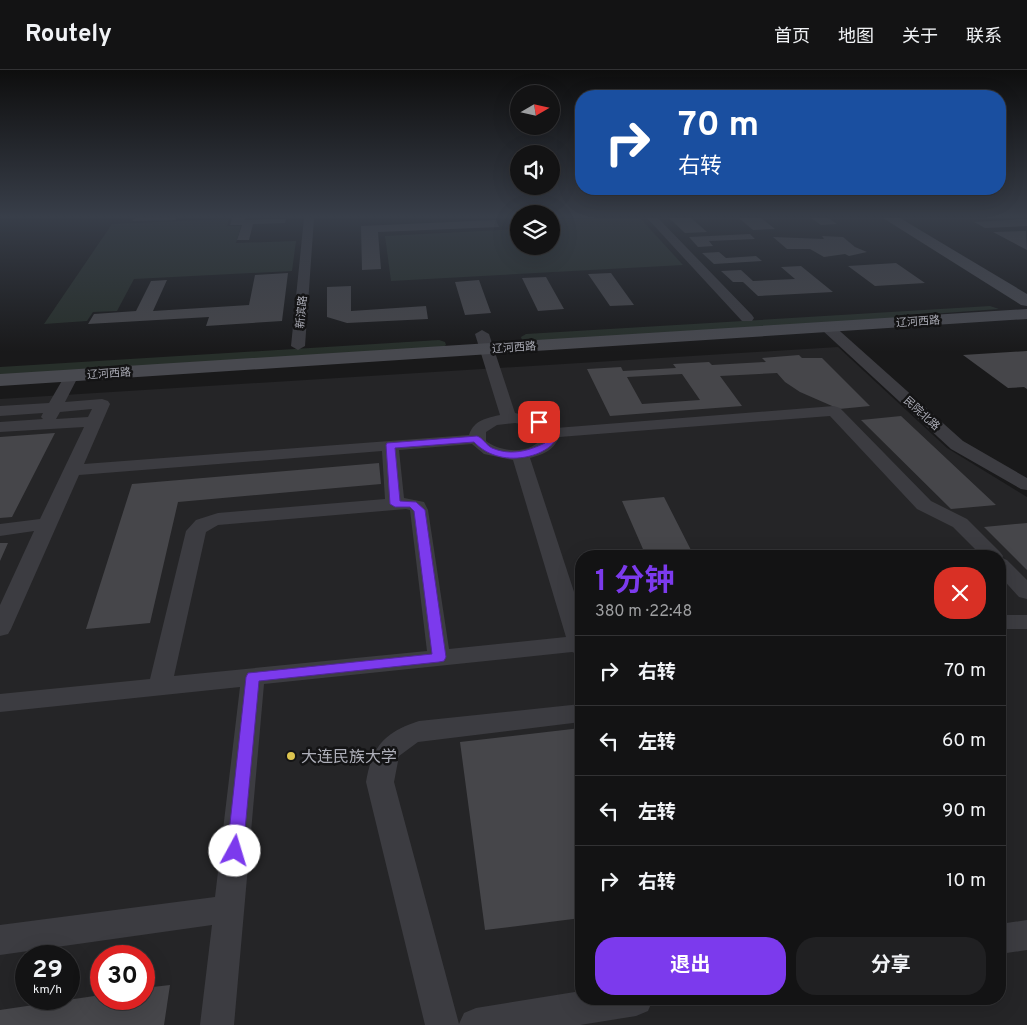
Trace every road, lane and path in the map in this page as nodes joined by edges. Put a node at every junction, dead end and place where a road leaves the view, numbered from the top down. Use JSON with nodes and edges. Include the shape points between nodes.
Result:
{"nodes":[{"id":1,"x":305,"y":263,"type":"edge"},
{"id":2,"x":694,"y":263,"type":"edge"},
{"id":3,"x":972,"y":263,"type":"edge"},
{"id":4,"x":974,"y":263,"type":"edge"},
{"id":5,"x":982,"y":268,"type":"junction"},
{"id":6,"x":1023,"y":284,"type":"edge"},
{"id":7,"x":983,"y":292,"type":"dead end"},
{"id":8,"x":1027,"y":301,"type":"edge"},
{"id":9,"x":942,"y":306,"type":"junction"},
{"id":10,"x":960,"y":311,"type":"junction"},
{"id":11,"x":1027,"y":314,"type":"edge"},
{"id":12,"x":747,"y":318,"type":"junction"},
{"id":13,"x":1027,"y":324,"type":"edge"},
{"id":14,"x":827,"y":327,"type":"junction"},
{"id":15,"x":520,"y":339,"type":"junction"},
{"id":16,"x":485,"y":342,"type":"junction"},
{"id":17,"x":449,"y":344,"type":"junction"},
{"id":18,"x":298,"y":346,"type":"junction"},
{"id":19,"x":0,"y":364,"type":"edge"},
{"id":20,"x":72,"y":375,"type":"junction"},
{"id":21,"x":0,"y":380,"type":"edge"},
{"id":22,"x":54,"y":408,"type":"junction"},
{"id":23,"x":0,"y":411,"type":"edge"},
{"id":24,"x":509,"y":418,"type":"junction"},
{"id":25,"x":94,"y":421,"type":"junction"},
{"id":26,"x":45,"y":424,"type":"junction"},
{"id":27,"x":0,"y":427,"type":"edge"},
{"id":28,"x":552,"y":433,"type":"junction"},
{"id":29,"x":477,"y":439,"type":"junction"},
{"id":30,"x":390,"y":445,"type":"junction"},
{"id":31,"x":520,"y":455,"type":"junction"},
{"id":32,"x":72,"y":470,"type":"junction"},
{"id":33,"x":1027,"y":485,"type":"edge"},
{"id":34,"x":395,"y":504,"type":"junction"},
{"id":35,"x":47,"y":524,"type":"junction"},
{"id":36,"x":0,"y":530,"type":"edge"},
{"id":37,"x":987,"y":550,"type":"edge"},
{"id":38,"x":1006,"y":570,"type":"edge"},
{"id":39,"x":1027,"y":592,"type":"edge"},
{"id":40,"x":1006,"y":622,"type":"edge"},
{"id":41,"x":1027,"y":622,"type":"edge"},
{"id":42,"x":575,"y":625,"type":"edge"},
{"id":43,"x":0,"y":629,"type":"edge"},
{"id":44,"x":575,"y":645,"type":"edge"},
{"id":45,"x":439,"y":657,"type":"junction"},
{"id":46,"x":253,"y":677,"type":"junction"},
{"id":47,"x":160,"y":686,"type":"junction"},
{"id":48,"x":0,"y":703,"type":"edge"},
{"id":49,"x":575,"y":714,"type":"edge"},
{"id":50,"x":229,"y":909,"type":"junction"},
{"id":51,"x":1027,"y":934,"type":"edge"},
{"id":52,"x":1006,"y":938,"type":"edge"},
{"id":53,"x":0,"y":940,"type":"edge"},
{"id":54,"x":599,"y":1005,"type":"edge"},
{"id":55,"x":217,"y":1025,"type":"edge"},
{"id":56,"x":442,"y":1025,"type":"edge"},
{"id":57,"x":476,"y":1025,"type":"edge"}],
"edges":[{"from":1,"to":18,"type":"street","name":"新滨路"},
{"from":2,"to":12,"type":"street"},
{"from":3,"to":5,"type":"street"},
{"from":4,"to":5,"type":"street"},
{"from":5,"to":6,"type":"street"},
{"from":5,"to":7,"type":"street","via":[[986,286]]},
{"from":5,"to":8,"type":"street"},
{"from":8,"to":9,"type":"street","name":"辽河西路"},
{"from":9,"to":10,"type":"street"},
{"from":9,"to":12,"type":"street","name":"辽河西路"},
{"from":10,"to":11,"type":"street","name":"辽河西路"},
{"from":10,"to":13,"type":"street"},
{"from":10,"to":14,"type":"street","name":"辽河西路"},
{"from":12,"to":15,"type":"street","name":"辽河西路"},
{"from":14,"to":15,"type":"street","name":"辽河西路"},
{"from":14,"to":33,"type":"street","name":"民院北路","via":[[957,445]]},
{"from":15,"to":16,"type":"street","name":"辽河西路"},
{"from":16,"to":17,"type":"street","name":"辽河西路"},
{"from":16,"to":24,"type":"street"},
{"from":17,"to":18,"type":"street","name":"辽河西路"},
{"from":17,"to":20,"type":"street","name":"辽河西路"},
{"from":18,"to":19,"type":"street","name":"辽河西路"},
{"from":20,"to":21,"type":"street","name":"辽河西路"},
{"from":20,"to":22,"type":"street"},
{"from":22,"to":23,"type":"street"},
{"from":22,"to":25,"type":"street","via":[[102,404]]},
{"from":22,"to":26,"type":"street"},
{"from":24,"to":28,"type":"street","via":[[539,422]]},
{"from":24,"to":29,"type":"street","via":[[483,426]]},
{"from":25,"to":26,"type":"street"},
{"from":25,"to":32,"type":"street"},
{"from":26,"to":27,"type":"street"},
{"from":28,"to":31,"type":"street","via":[[549,444]]},
{"from":28,"to":37,"type":"street","via":[[834,411],[924,505],[960,523]]},
{"from":29,"to":30,"type":"street"},
{"from":29,"to":31,"type":"street","via":[[492,451]]},
{"from":30,"to":32,"type":"street"},
{"from":30,"to":34,"type":"street"},
{"from":31,"to":42,"type":"street"},
{"from":32,"to":35,"type":"street"},
{"from":34,"to":45,"type":"street","via":[[413,504],[419,510]]},
{"from":34,"to":47,"type":"street","via":[[218,519],[200,526],[194,538]]},
{"from":35,"to":36,"type":"street"},
{"from":35,"to":43,"type":"street"},
{"from":38,"to":39,"type":"street"},
{"from":40,"to":41,"type":"street"},
{"from":44,"to":45,"type":"street"},
{"from":45,"to":46,"type":"street"},
{"from":46,"to":47,"type":"street"},
{"from":46,"to":50,"type":"street"},
{"from":47,"to":48,"type":"street"},
{"from":49,"to":56,"type":"street","via":[[419,731],[403,737],[390,748],[382,764],[380,782]]},
{"from":50,"to":53,"type":"street"},
{"from":50,"to":55,"type":"street"},
{"from":51,"to":52,"type":"street"},
{"from":54,"to":57,"type":"street"}]}
